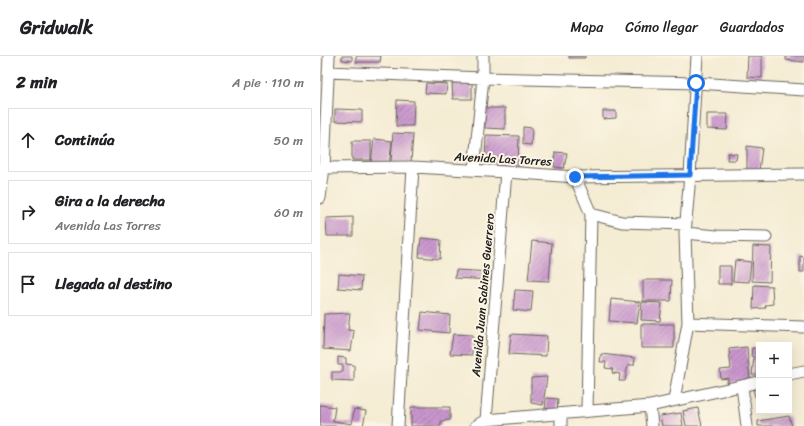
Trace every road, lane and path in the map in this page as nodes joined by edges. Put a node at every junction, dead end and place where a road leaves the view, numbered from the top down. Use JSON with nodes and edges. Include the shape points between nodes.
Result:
{"nodes":[{"id":1,"x":329,"y":56,"type":"edge"},
{"id":2,"x":483,"y":56,"type":"edge"},
{"id":3,"x":698,"y":56,"type":"edge"},
{"id":4,"x":328,"y":72,"type":"junction"},
{"id":5,"x":483,"y":78,"type":"junction"},
{"id":6,"x":696,"y":83,"type":"junction"},
{"id":7,"x":804,"y":90,"type":"edge"},
{"id":8,"x":322,"y":168,"type":"edge"},
{"id":9,"x":413,"y":168,"type":"junction"},
{"id":10,"x":474,"y":170,"type":"junction"},
{"id":11,"x":506,"y":172,"type":"junction"},
{"id":12,"x":804,"y":174,"type":"edge"},
{"id":13,"x":690,"y":175,"type":"junction"},
{"id":14,"x":575,"y":177,"type":"junction"},
{"id":15,"x":320,"y":198,"type":"edge"},
{"id":16,"x":591,"y":214,"type":"junction"},
{"id":17,"x":685,"y":228,"type":"junction"},
{"id":18,"x":766,"y":237,"type":"dead end"},
{"id":19,"x":688,"y":323,"type":"junction"},
{"id":20,"x":804,"y":327,"type":"edge"},
{"id":21,"x":804,"y":371,"type":"edge"},
{"id":22,"x":792,"y":373,"type":"edge"},
{"id":23,"x":756,"y":383,"type":"edge"},
{"id":24,"x":742,"y":386,"type":"junction"},
{"id":25,"x":674,"y":400,"type":"junction"},
{"id":26,"x":650,"y":406,"type":"junction"},
{"id":27,"x":587,"y":411,"type":"junction"},
{"id":28,"x":561,"y":414,"type":"junction"},
{"id":29,"x":481,"y":423,"type":"edge"},
{"id":30,"x":398,"y":426,"type":"edge"},
{"id":31,"x":561,"y":426,"type":"edge"},
{"id":32,"x":652,"y":426,"type":"edge"},
{"id":33,"x":747,"y":426,"type":"edge"}],
"edges":[{"from":1,"to":4,"type":"street"},
{"from":2,"to":5,"type":"street"},
{"from":3,"to":6,"type":"street"},
{"from":4,"to":5,"type":"street"},
{"from":4,"to":8,"type":"street"},
{"from":5,"to":6,"type":"street"},
{"from":5,"to":10,"type":"street"},
{"from":6,"to":7,"type":"street"},
{"from":6,"to":13,"type":"street"},
{"from":8,"to":9,"type":"street","name":"Avenida Las Torres"},
{"from":8,"to":15,"type":"street"},
{"from":9,"to":10,"type":"street","name":"Avenida Las Torres"},
{"from":9,"to":30,"type":"street"},
{"from":10,"to":11,"type":"street","name":"Avenida Las Torres"},
{"from":11,"to":14,"type":"street","name":"Avenida Las Torres"},
{"from":11,"to":29,"type":"street","name":"Avenida Juan Sabines Guerrero"},
{"from":12,"to":13,"type":"street","name":"Avenida Las Torres"},
{"from":13,"to":14,"type":"street","name":"Avenida Las Torres"},
{"from":13,"to":17,"type":"street"},
{"from":14,"to":16,"type":"street"},
{"from":16,"to":17,"type":"street","via":[[622,222]]},
{"from":16,"to":27,"type":"street"},
{"from":17,"to":18,"type":"street","via":[[717,236]]},
{"from":17,"to":19,"type":"street"},
{"from":19,"to":20,"type":"street"},
{"from":19,"to":25,"type":"street"},
{"from":21,"to":22,"type":"street"},
{"from":23,"to":24,"type":"street"},
{"from":24,"to":25,"type":"street"},
{"from":24,"to":33,"type":"street"},
{"from":25,"to":26,"type":"street"},
{"from":26,"to":27,"type":"street"},
{"from":26,"to":32,"type":"street"},
{"from":27,"to":28,"type":"street"},
{"from":28,"to":29,"type":"street"},
{"from":28,"to":31,"type":"street"}]}
